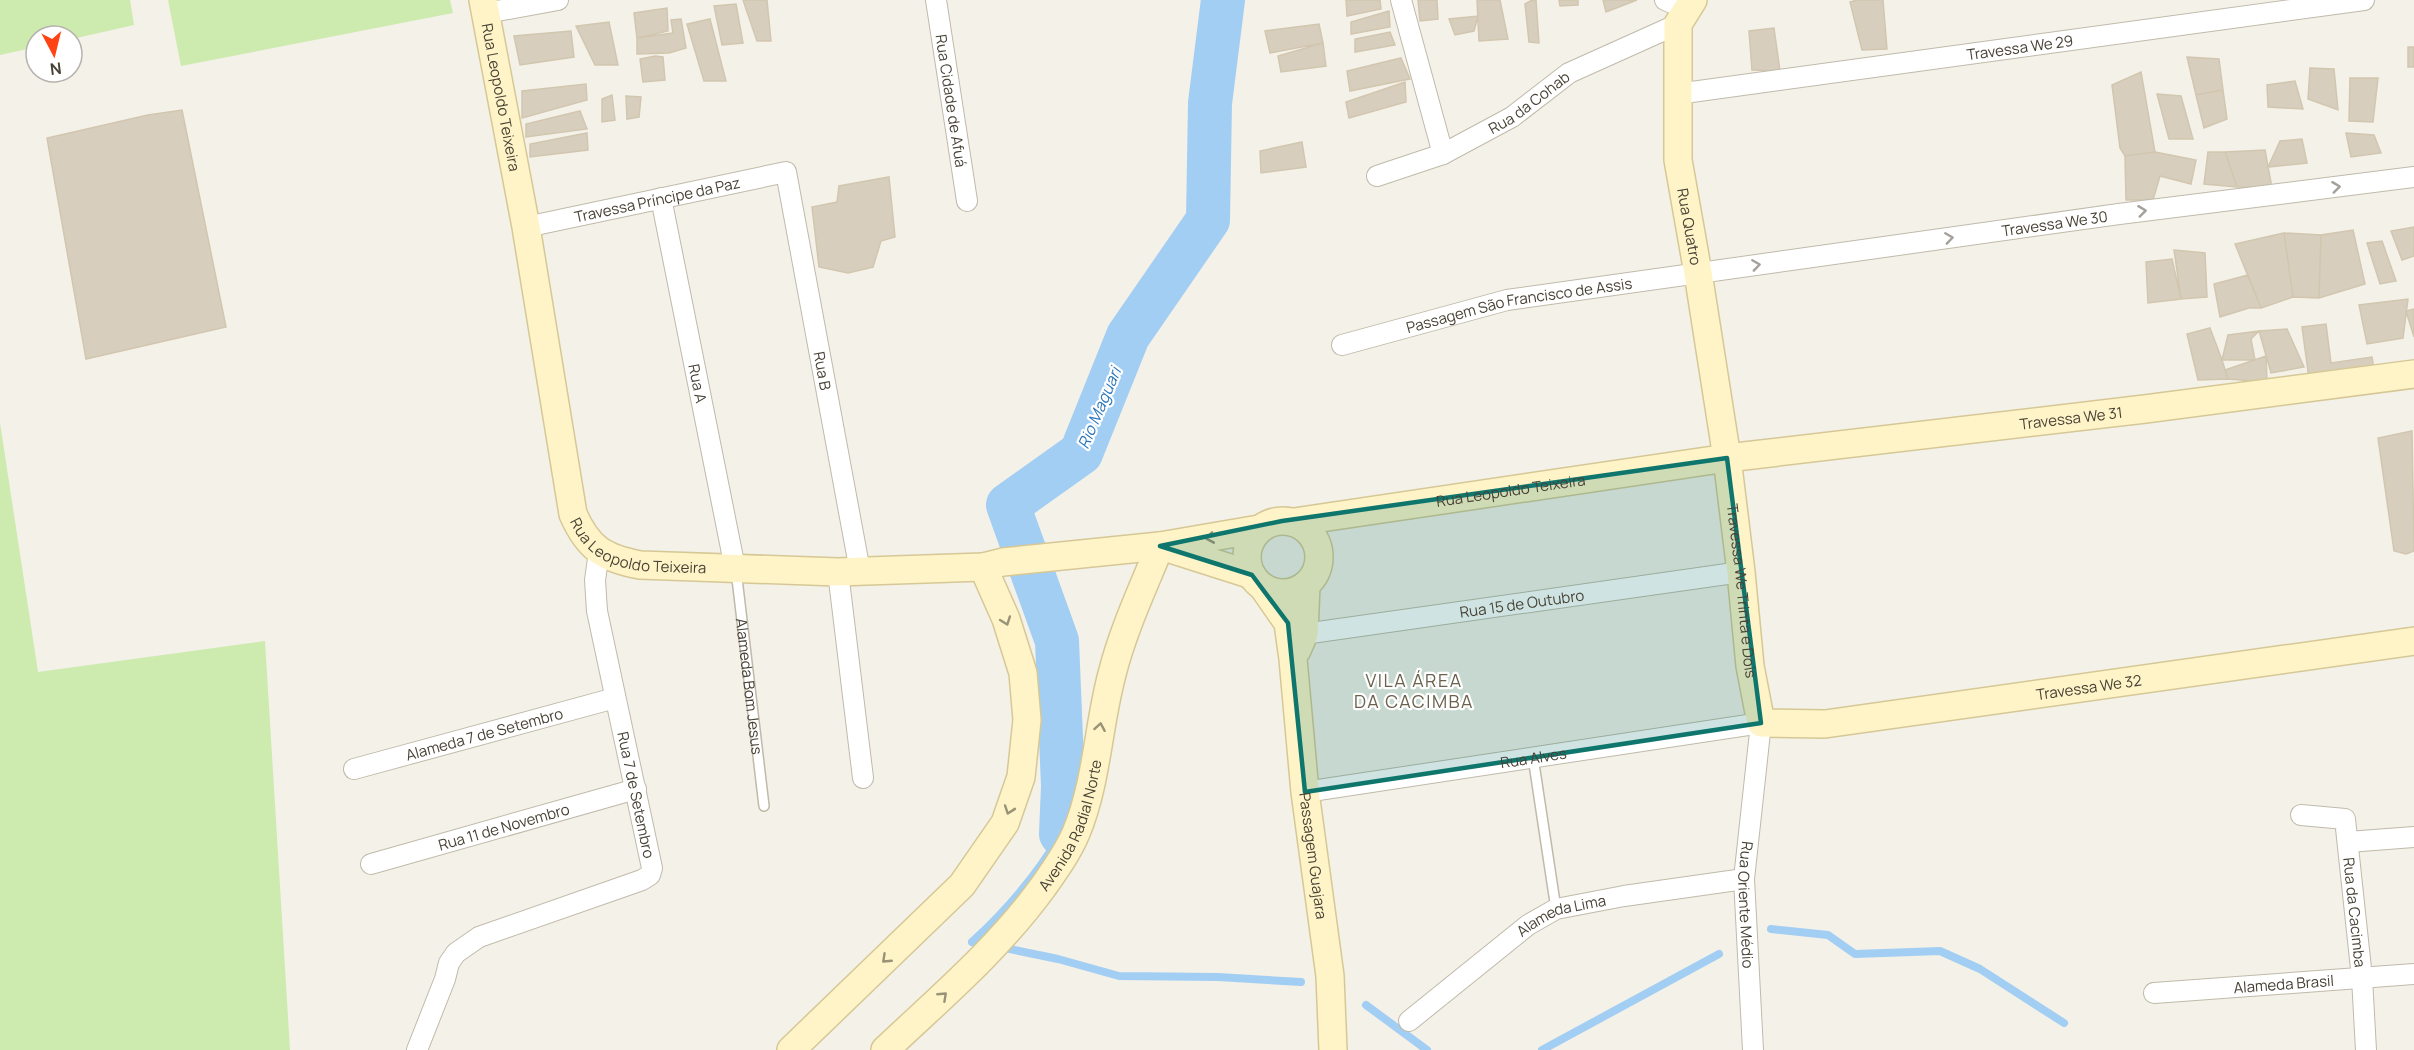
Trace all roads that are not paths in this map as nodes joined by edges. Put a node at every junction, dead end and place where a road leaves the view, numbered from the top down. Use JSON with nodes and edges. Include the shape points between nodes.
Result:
{"nodes":[{"id":1,"x":558,"y":0,"type":"edge"},
{"id":2,"x":936,"y":0,"type":"edge"},
{"id":3,"x":1401,"y":0,"type":"edge"},
{"id":4,"x":2364,"y":0,"type":"edge"},
{"id":5,"x":484,"y":6,"type":"edge"},
{"id":6,"x":1681,"y":8,"type":"edge"},
{"id":7,"x":1677,"y":94,"type":"junction"},
{"id":8,"x":1443,"y":154,"type":"junction"},
{"id":9,"x":786,"y":172,"type":"joint"},
{"id":10,"x":1377,"y":176,"type":"dead end"},
{"id":11,"x":2414,"y":177,"type":"edge"},
{"id":12,"x":661,"y":198,"type":"junction"},
{"id":13,"x":967,"y":201,"type":"dead end"},
{"id":14,"x":526,"y":227,"type":"junction"},
{"id":15,"x":1698,"y":273,"type":"junction"},
{"id":16,"x":1342,"y":345,"type":"dead end"},
{"id":17,"x":2414,"y":374,"type":"edge"},
{"id":18,"x":1727,"y":458,"type":"junction"},
{"id":19,"x":1294,"y":522,"type":"junction"},
{"id":20,"x":1260,"y":529,"type":"junction"},
{"id":21,"x":1160,"y":546,"type":"junction"},
{"id":22,"x":599,"y":552,"type":"junction"},
{"id":23,"x":993,"y":565,"type":"junction"},
{"id":24,"x":735,"y":568,"type":"junction"},
{"id":25,"x":849,"y":571,"type":"junction"},
{"id":26,"x":1742,"y":572,"type":"junction"},
{"id":27,"x":1257,"y":581,"type":"junction"},
{"id":28,"x":1306,"y":585,"type":"junction"},
{"id":29,"x":1304,"y":634,"type":"junction"},
{"id":30,"x":2414,"y":641,"type":"edge"},
{"id":31,"x":1293,"y":659,"type":"junction"},
{"id":32,"x":615,"y":698,"type":"junction"},
{"id":33,"x":1761,"y":723,"type":"junction"},
{"id":34,"x":1533,"y":757,"type":"junction"},
{"id":35,"x":354,"y":769,"type":"dead end"},
{"id":36,"x":863,"y":778,"type":"dead end"},
{"id":37,"x":636,"y":789,"type":"junction"},
{"id":38,"x":1305,"y":792,"type":"junction"},
{"id":39,"x":764,"y":806,"type":"dead end"},
{"id":40,"x":2301,"y":815,"type":"dead end"},
{"id":41,"x":2414,"y":837,"type":"edge"},
{"id":42,"x":2348,"y":842,"type":"junction"},
{"id":43,"x":371,"y":864,"type":"dead end"},
{"id":44,"x":1744,"y":879,"type":"junction"},
{"id":45,"x":1556,"y":909,"type":"junction"},
{"id":46,"x":2414,"y":974,"type":"edge"},
{"id":47,"x":2362,"y":978,"type":"junction"},
{"id":48,"x":2154,"y":993,"type":"dead end"},
{"id":49,"x":1409,"y":1022,"type":"dead end"},
{"id":50,"x":417,"y":1050,"type":"edge"},
{"id":51,"x":791,"y":1050,"type":"edge"},
{"id":52,"x":885,"y":1050,"type":"edge"},
{"id":53,"x":1333,"y":1050,"type":"edge"},
{"id":54,"x":1753,"y":1050,"type":"edge"},
{"id":55,"x":2366,"y":1050,"type":"edge"}],
"edges":[{"from":1,"to":5,"type":"street"},
{"from":2,"to":13,"type":"street","name":"Rua Cidade de Afuá"},
{"from":3,"to":8,"type":"street"},
{"from":4,"to":7,"type":"street","name":"Travessa We 29"},
{"from":5,"to":14,"type":"main road","name":"Rua Leopoldo Teixeira"},
{"from":6,"to":7,"type":"main road","name":"Rua Quatro"},
{"from":6,"to":8,"type":"street","name":"Rua da Cohab","via":[[1569,73],[1512,117]]},
{"from":7,"to":15,"type":"main road","name":"Rua Quatro","via":[[1678,160]]},
{"from":8,"to":10,"type":"street","name":"Rua da Cohab"},
{"from":9,"to":12,"type":"street","name":"Travessa Príncipe da Paz"},
{"from":9,"to":25,"type":"street","name":"Rua B"},
{"from":15,"to":11,"type":"street","name":"Travessa We 30","one_way":true},
{"from":12,"to":14,"type":"street","name":"Travessa Príncipe da Paz"},
{"from":12,"to":24,"type":"street","name":"Rua A"},
{"from":14,"to":22,"type":"main road","name":"Rua Leopoldo Teixeira","via":[[573,514],[582,534]]},
{"from":15,"to":16,"type":"street","name":"Passagem São Francisco de Assis","via":[[1507,300]]},
{"from":15,"to":18,"type":"main road","name":"Rua Quatro"},
{"from":17,"to":18,"type":"main road","name":"Travessa We 31"},
{"from":18,"to":19,"type":"main road","name":"Rua Leopoldo Teixeira"},
{"from":18,"to":26,"type":"main road","name":"Travessa We Trinta e Dois"},
{"from":19,"to":20,"type":"main road","via":[[1282,520]]},
{"from":19,"to":28,"type":"main road","via":[[1311,534],[1317,544],[1318,566]]},
{"from":20,"to":21,"type":"main road","name":"Rua Leopoldo Teixeira","one_way":true},
{"from":20,"to":27,"type":"main road","via":[[1248,546],[1248,566]]},
{"from":21,"to":23,"type":"main road","name":"Rua Leopoldo Teixeira"},
{"from":21,"to":27,"type":"main road","name":"Rua Leopoldo Teixeira"},
{"from":52,"to":21,"type":"main road","name":"Avenida Radial Norte","one_way":true,"via":[[990,951],[1059,864],[1075,835],[1089,798],[1113,671]]},
{"from":22,"to":24,"type":"main road","name":"Rua Leopoldo Teixeira","via":[[640,565]]},
{"from":22,"to":32,"type":"street","name":"Rua 7 de Setembro","via":[[595,579],[597,611]]},
{"from":23,"to":25,"type":"main road","name":"Rua Leopoldo Teixeira"},
{"from":23,"to":51,"type":"main road","one_way":true,"via":[[1023,673],[1027,720],[1021,777],[1005,823],[962,885]]},
{"from":24,"to":25,"type":"main road","name":"Rua Leopoldo Teixeira"},
{"from":24,"to":39,"type":"lane","name":"Alameda Bom Jesus"},
{"from":25,"to":36,"type":"street"},
{"from":26,"to":29,"type":"street","name":"Rua 15 de Outubro"},
{"from":26,"to":33,"type":"main road","name":"Travessa We Trinta e Dois","via":[[1750,666]]},
{"from":27,"to":28,"type":"main road","via":[[1285,593]]},
{"from":27,"to":31,"type":"main road","name":"Passagem Guajara","via":[[1287,623]]},
{"from":28,"to":29,"type":"main road","name":"Passagem Guajara"},
{"from":29,"to":31,"type":"main road","name":"Passagem Guajara"},
{"from":30,"to":33,"type":"main road","name":"Travessa We 32","via":[[1825,724]]},
{"from":31,"to":38,"type":"main road","name":"Passagem Guajara"},
{"from":32,"to":35,"type":"street","name":"Alameda 7 de Setembro"},
{"from":32,"to":37,"type":"street","name":"Rua 7 de Setembro"},
{"from":33,"to":34,"type":"street","name":"Rua Alves"},
{"from":33,"to":44,"type":"street","name":"Rua Oriente Médio"},
{"from":34,"to":38,"type":"street","name":"Rua Alves"},
{"from":34,"to":45,"type":"lane"},
{"from":37,"to":43,"type":"street","name":"Rua 11 de Novembro"},
{"from":37,"to":50,"type":"street","name":"Rua 7 de Setembro","via":[[652,868],[650,875],[479,937],[456,953]]},
{"from":38,"to":53,"type":"main road","name":"Passagem Guajara","via":[[1330,975]]},
{"from":40,"to":42,"type":"street","name":"Rua da Cacimba","via":[[2345,819]]},
{"from":41,"to":42,"type":"street"},
{"from":42,"to":47,"type":"street","name":"Rua da Cacimba"},
{"from":44,"to":45,"type":"street","name":"Alameda Lima"},
{"from":44,"to":54,"type":"street","name":"Rua Oriente Médio"},
{"from":45,"to":49,"type":"street","name":"Alameda Lima","via":[[1528,925]]},
{"from":46,"to":47,"type":"street","name":"Alameda Brasil"},
{"from":47,"to":48,"type":"street","name":"Alameda Brasil"},
{"from":47,"to":55,"type":"street","name":"Rua da Cacimba"}]}
